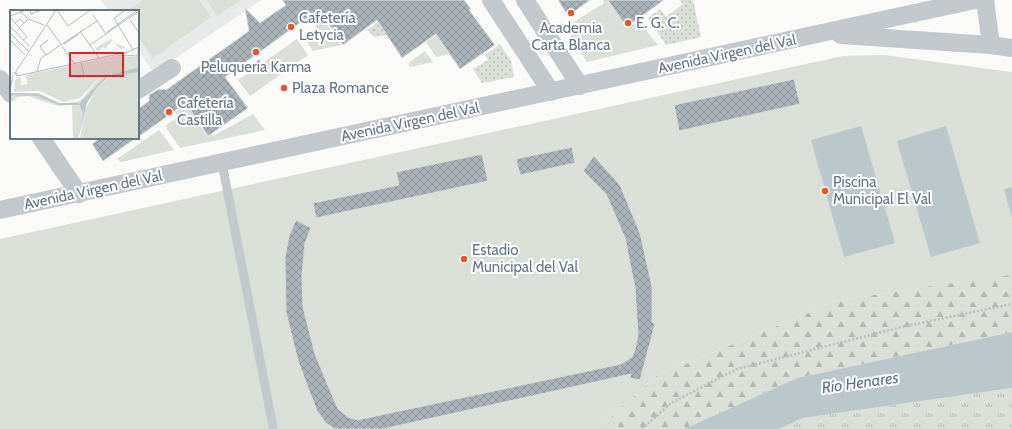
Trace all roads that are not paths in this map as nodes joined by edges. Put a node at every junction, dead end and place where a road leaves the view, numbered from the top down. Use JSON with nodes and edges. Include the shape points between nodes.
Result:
{"nodes":[{"id":1,"x":491,"y":0,"type":"edge"},
{"id":2,"x":524,"y":0,"type":"edge"},
{"id":3,"x":975,"y":0,"type":"edge"},
{"id":4,"x":985,"y":0,"type":"edge"},
{"id":5,"x":820,"y":34,"type":"junction"},
{"id":6,"x":991,"y":45,"type":"junction"},
{"id":7,"x":1012,"y":48,"type":"edge"},
{"id":8,"x":172,"y":68,"type":"dead end"},
{"id":9,"x":0,"y":78,"type":"edge"},
{"id":10,"x":580,"y":86,"type":"junction"},
{"id":11,"x":139,"y":89,"type":"edge"},
{"id":12,"x":551,"y":92,"type":"junction"},
{"id":13,"x":10,"y":93,"type":"edge"},
{"id":14,"x":42,"y":139,"type":"edge"},
{"id":15,"x":222,"y":163,"type":"junction"},
{"id":16,"x":79,"y":194,"type":"junction"},
{"id":17,"x":0,"y":210,"type":"edge"},
{"id":18,"x":273,"y":427,"type":"dead end"}],
"edges":[{"from":1,"to":12,"type":"street"},
{"from":2,"to":10,"type":"street"},
{"from":3,"to":5,"type":"street","name":"Avenida Virgen del Val"},
{"from":4,"to":6,"type":"street"},
{"from":5,"to":6,"type":"street","name":"Avenida Virgen del Val"},
{"from":5,"to":10,"type":"street","name":"Avenida Virgen del Val"},
{"from":6,"to":7,"type":"street","name":"Avenida Virgen del Val"},
{"from":8,"to":11,"type":"street"},
{"from":9,"to":13,"type":"street"},
{"from":10,"to":12,"type":"street","name":"Avenida Virgen del Val"},
{"from":12,"to":15,"type":"street","name":"Avenida Virgen del Val"},
{"from":14,"to":16,"type":"street"},
{"from":15,"to":16,"type":"street","name":"Avenida Virgen del Val"},
{"from":15,"to":18,"type":"lane"},
{"from":16,"to":17,"type":"street","name":"Avenida Virgen del Val"}]}
